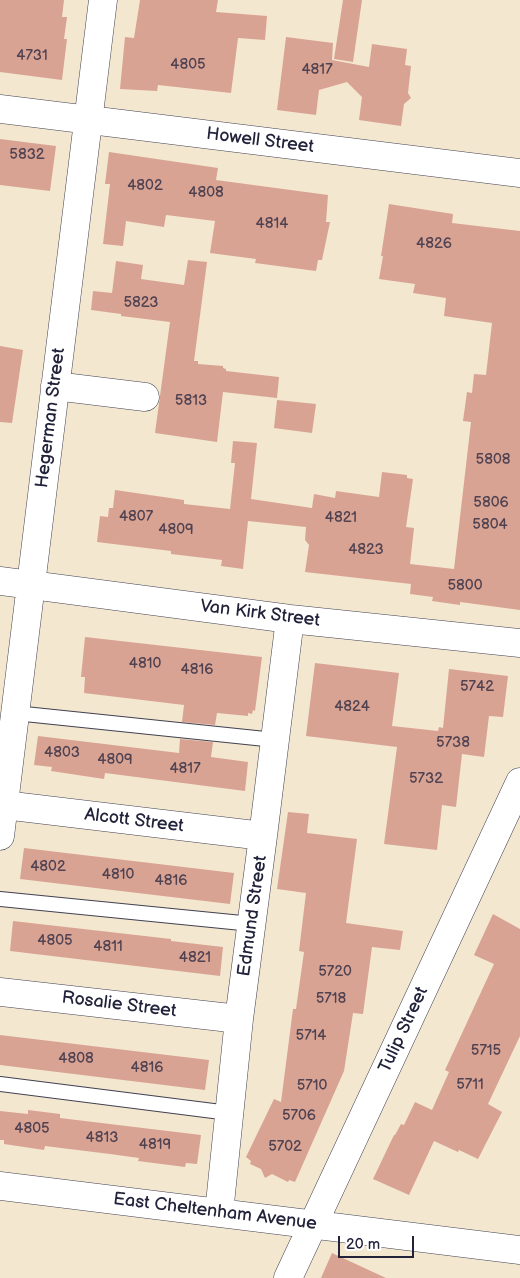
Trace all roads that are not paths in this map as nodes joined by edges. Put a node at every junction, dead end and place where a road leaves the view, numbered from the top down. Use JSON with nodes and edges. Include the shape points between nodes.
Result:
{"nodes":[{"id":1,"x":103,"y":0,"type":"edge"},
{"id":2,"x":0,"y":108,"type":"edge"},
{"id":3,"x":88,"y":120,"type":"junction"},
{"id":4,"x":520,"y":173,"type":"edge"},
{"id":5,"x":55,"y":386,"type":"junction"},
{"id":6,"x":145,"y":397,"type":"dead end"},
{"id":7,"x":0,"y":581,"type":"edge"},
{"id":8,"x":30,"y":584,"type":"junction"},
{"id":9,"x":290,"y":619,"type":"junction"},
{"id":10,"x":520,"y":643,"type":"edge"},
{"id":11,"x":15,"y":713,"type":"junction"},
{"id":12,"x":275,"y":740,"type":"junction"},
{"id":13,"x":520,"y":782,"type":"edge"},
{"id":14,"x":4,"y":805,"type":"junction"},
{"id":15,"x":0,"y":836,"type":"edge"},
{"id":16,"x":263,"y":836,"type":"junction"},
{"id":17,"x":0,"y":899,"type":"edge"},
{"id":18,"x":252,"y":924,"type":"junction"},
{"id":19,"x":0,"y":992,"type":"edge"},
{"id":20,"x":239,"y":1019,"type":"junction"},
{"id":21,"x":0,"y":1084,"type":"edge"},
{"id":22,"x":229,"y":1113,"type":"junction"},
{"id":23,"x":0,"y":1186,"type":"edge"},
{"id":24,"x":219,"y":1213,"type":"junction"},
{"id":25,"x":312,"y":1224,"type":"junction"},
{"id":26,"x":520,"y":1250,"type":"edge"},
{"id":27,"x":288,"y":1278,"type":"edge"}],
"edges":[{"from":1,"to":3,"type":"street","name":"Hegerman Street"},
{"from":2,"to":3,"type":"street","name":"Howell Street"},
{"from":3,"to":4,"type":"street","name":"Howell Street"},
{"from":3,"to":5,"type":"street","name":"Hegerman Street"},
{"from":5,"to":6,"type":"street"},
{"from":5,"to":8,"type":"street","name":"Hegerman Street"},
{"from":7,"to":8,"type":"street","name":"Van Kirk Street"},
{"from":8,"to":9,"type":"street","name":"Van Kirk Street"},
{"from":8,"to":11,"type":"street","name":"Hegerman Street"},
{"from":9,"to":10,"type":"street","name":"Van Kirk Street"},
{"from":9,"to":12,"type":"street","name":"Edmund Street"},
{"from":11,"to":12,"type":"lane"},
{"from":11,"to":14,"type":"street","name":"Hegerman Street"},
{"from":12,"to":16,"type":"street","name":"Edmund Street"},
{"from":13,"to":25,"type":"street","name":"Tulip Street"},
{"from":14,"to":15,"type":"street","name":"Hegerman Street"},
{"from":14,"to":16,"type":"street","name":"Alcott Street"},
{"from":16,"to":18,"type":"street","name":"Edmund Street"},
{"from":17,"to":18,"type":"lane"},
{"from":18,"to":20,"type":"street","name":"Edmund Street"},
{"from":19,"to":20,"type":"street","name":"Rosalie Street"},
{"from":20,"to":22,"type":"street","name":"Edmund Street"},
{"from":21,"to":22,"type":"lane"},
{"from":22,"to":24,"type":"street","name":"Edmund Street"},
{"from":23,"to":24,"type":"street","name":"East Cheltenham Avenue"},
{"from":24,"to":25,"type":"street","name":"East Cheltenham Avenue"},
{"from":25,"to":26,"type":"street","name":"East Cheltenham Avenue"},
{"from":25,"to":27,"type":"street","name":"Tulip Street"}]}
